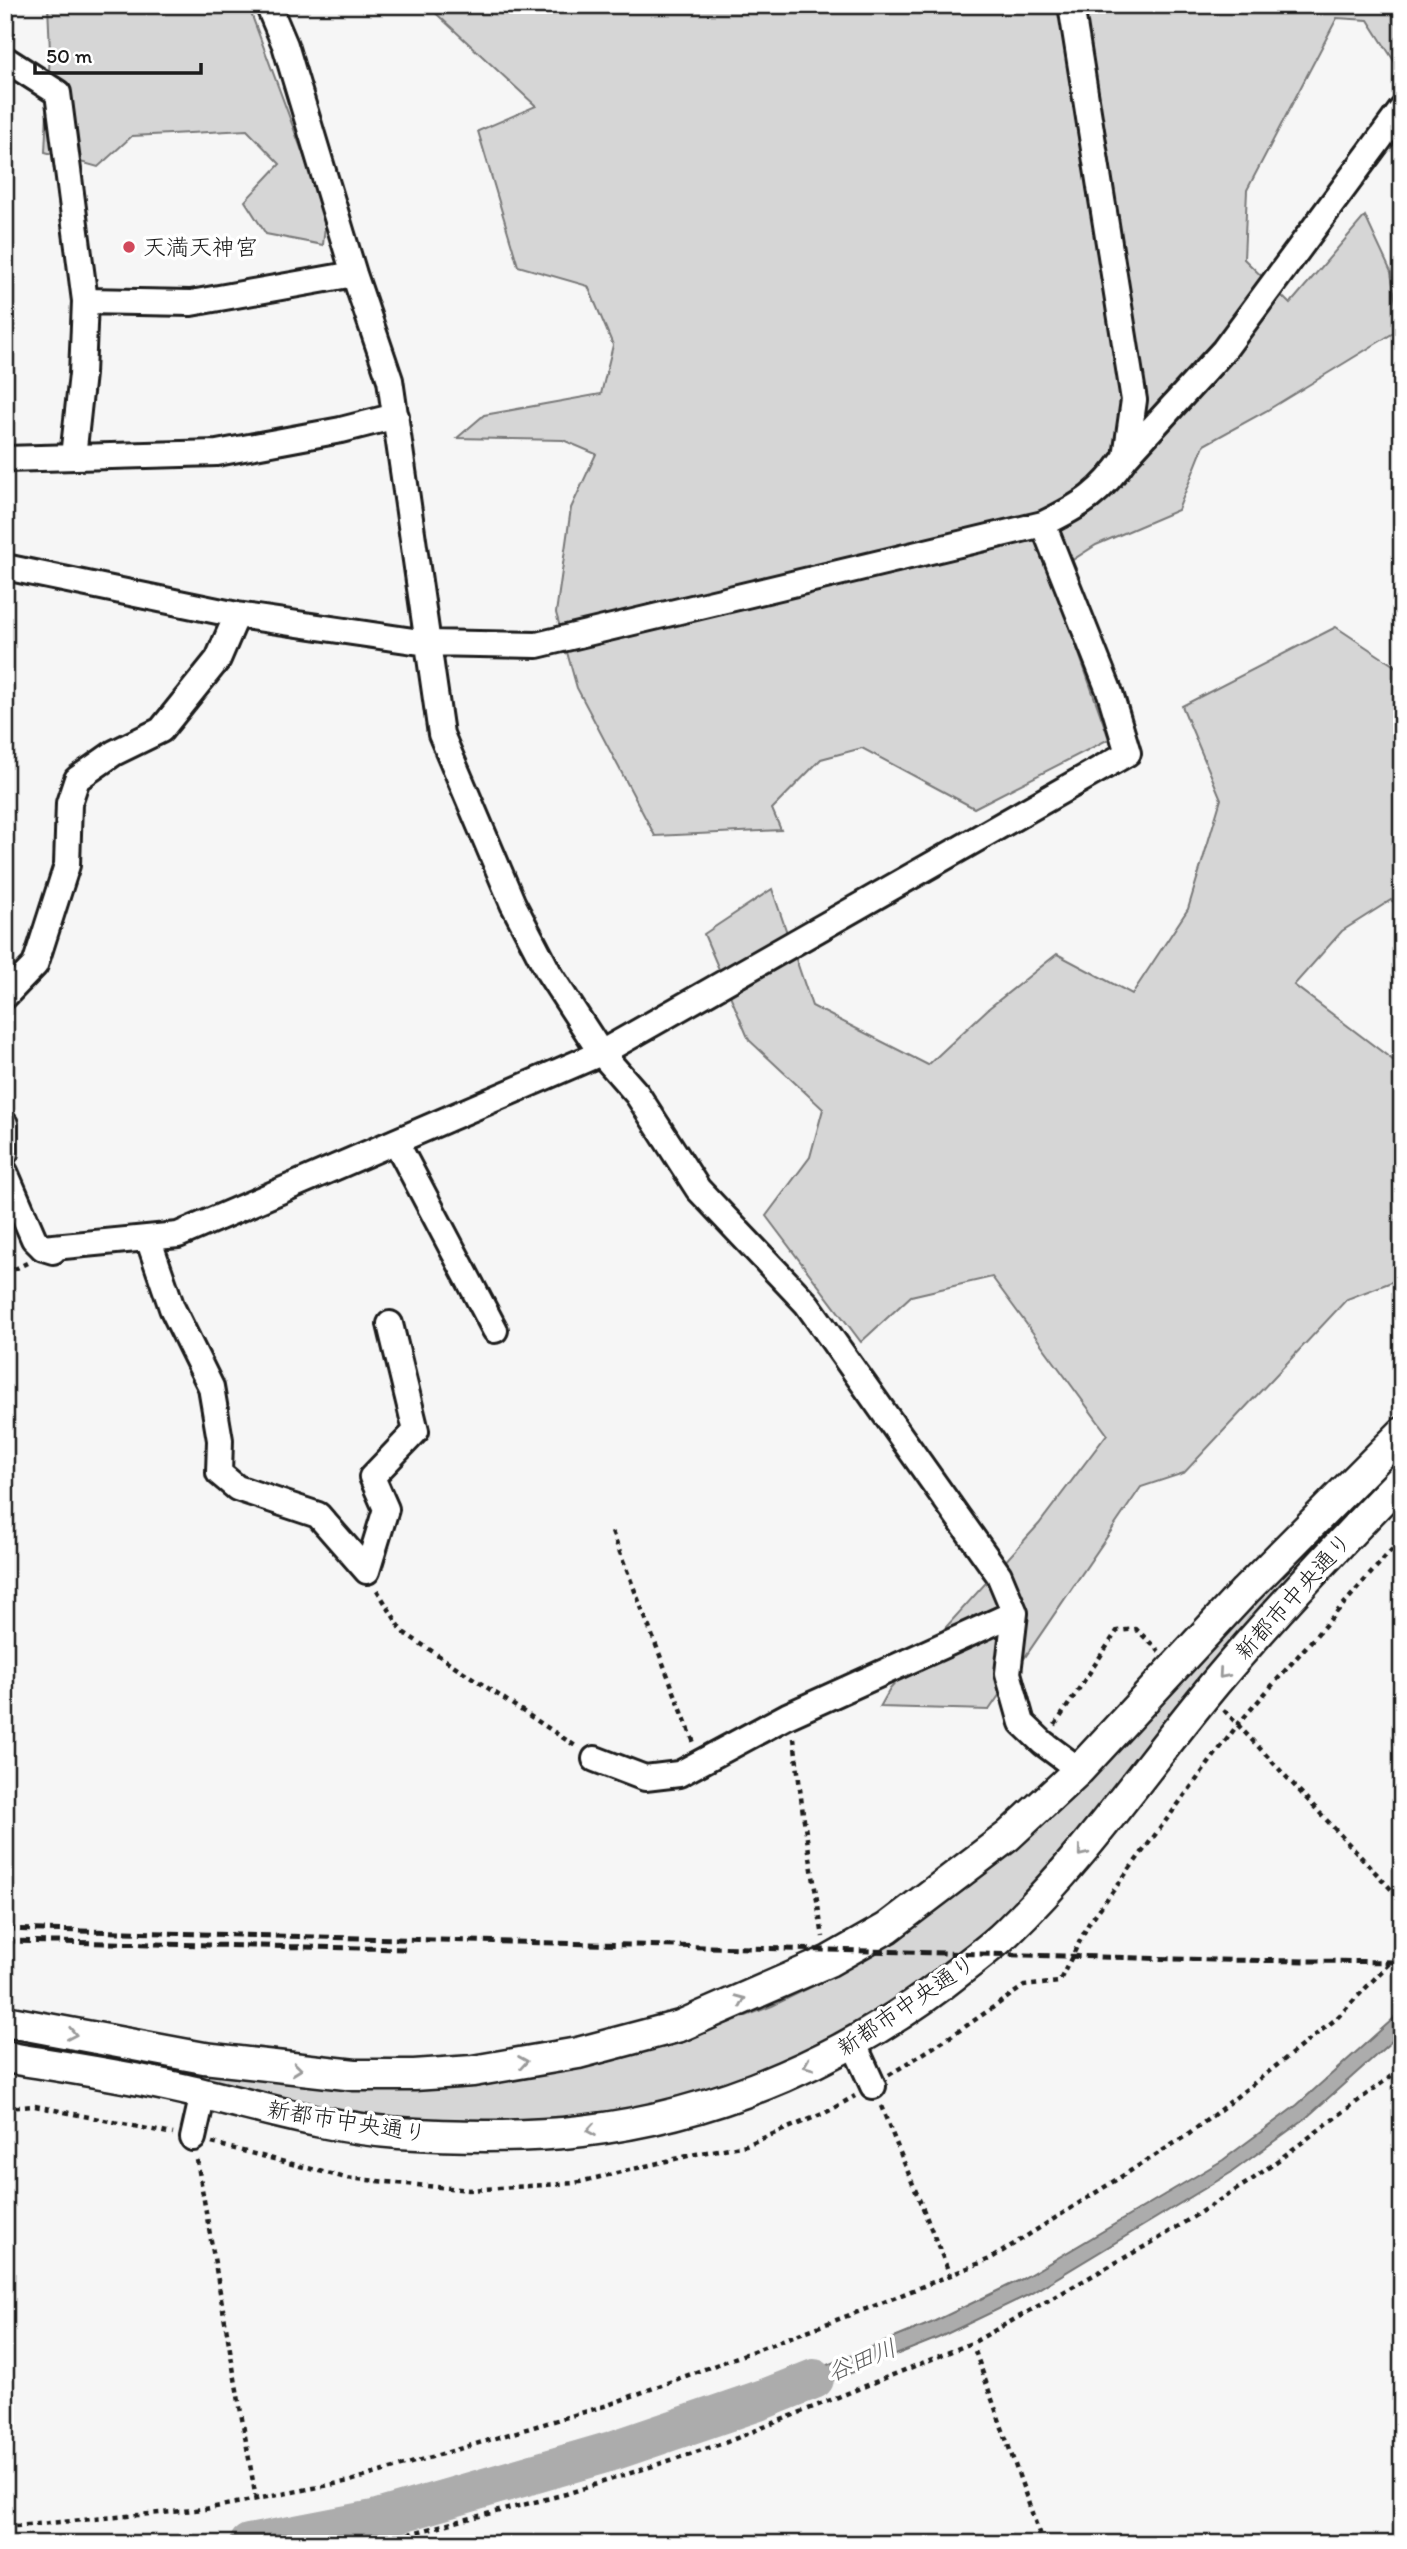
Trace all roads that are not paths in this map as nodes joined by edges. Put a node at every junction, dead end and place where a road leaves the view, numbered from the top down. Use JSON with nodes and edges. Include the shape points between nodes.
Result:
{"nodes":[{"id":1,"x":268,"y":5,"type":"edge"},
{"id":2,"x":1071,"y":5,"type":"edge"},
{"id":3,"x":5,"y":59,"type":"edge"},
{"id":4,"x":1402,"y":109,"type":"edge"},
{"id":5,"x":354,"y":274,"type":"junction"},
{"id":6,"x":85,"y":301,"type":"junction"},
{"id":7,"x":396,"y":415,"type":"junction"},
{"id":8,"x":73,"y":457,"type":"junction"},
{"id":9,"x":1126,"y":457,"type":"junction"},
{"id":10,"x":8,"y":467,"type":"edge"},
{"id":11,"x":1043,"y":524,"type":"junction"},
{"id":12,"x":5,"y":567,"type":"edge"},
{"id":13,"x":237,"y":615,"type":"junction"},
{"id":14,"x":427,"y":643,"type":"junction"},
{"id":15,"x":5,"y":996,"type":"edge"},
{"id":16,"x":601,"y":1053,"type":"junction"},
{"id":17,"x":5,"y":1124,"type":"edge"},
{"id":18,"x":396,"y":1142,"type":"junction"},
{"id":19,"x":5,"y":1153,"type":"edge"},
{"id":20,"x":5,"y":1172,"type":"edge"},
{"id":21,"x":148,"y":1238,"type":"junction"},
{"id":22,"x":390,"y":1324,"type":"dead end"},
{"id":23,"x":495,"y":1330,"type":"dead end"},
{"id":24,"x":1402,"y":1433,"type":"edge"},
{"id":25,"x":1402,"y":1479,"type":"edge"},
{"id":26,"x":1015,"y":1613,"type":"junction"},
{"id":27,"x":595,"y":1759,"type":"road end"},
{"id":28,"x":1079,"y":1770,"type":"junction"},
{"id":29,"x":5,"y":2021,"type":"edge"},
{"id":30,"x":853,"y":2042,"type":"junction"},
{"id":31,"x":5,"y":2057,"type":"edge"},
{"id":32,"x":873,"y":2086,"type":"road end"},
{"id":33,"x":203,"y":2094,"type":"junction"},
{"id":34,"x":193,"y":2138,"type":"road end"}],
"edges":[{"from":1,"to":5,"type":"street","via":[[285,45]]},
{"from":2,"to":9,"type":"street","via":[[1134,400]]},
{"from":3,"to":6,"type":"street","via":[[58,93]]},
{"from":4,"to":9,"type":"street","via":[[1224,350]]},
{"from":5,"to":6,"type":"street","via":[[191,303]]},
{"from":5,"to":7,"type":"street","via":[[390,380]]},
{"from":6,"to":8,"type":"street"},
{"from":7,"to":8,"type":"street","via":[[217,453]]},
{"from":7,"to":14,"type":"street"},
{"from":8,"to":10,"type":"street"},
{"from":9,"to":11,"type":"street","via":[[1113,476],[1081,505]]},
{"from":11,"to":14,"type":"street","via":[[537,645]]},
{"from":11,"to":16,"type":"street","via":[[1110,693],[1128,753]]},
{"from":12,"to":13,"type":"street"},
{"from":13,"to":14,"type":"street"},
{"from":13,"to":15,"type":"street","via":[[218,659],[161,730],[114,753],[77,779],[69,803],[67,865],[35,965]]},
{"from":14,"to":16,"type":"street","via":[[441,734],[513,904],[549,973]]},
{"from":16,"to":18,"type":"street"},
{"from":16,"to":26,"type":"street","via":[[637,1094],[698,1189],[807,1304],[999,1575]]},
{"from":17,"to":19,"type":"street"},
{"from":18,"to":21,"type":"street","via":[[178,1234]]},
{"from":18,"to":23,"type":"street"},
{"from":20,"to":21,"type":"street","via":[[34,1239],[48,1249]]},
{"from":21,"to":22,"type":"street","via":[[172,1308],[211,1387],[220,1440],[219,1473],[237,1488],[318,1515],[367,1571],[386,1509],[373,1478],[416,1431]]},
{"from":24,"to":28,"type":"main road","name":"新都市中央通り","via":[[1245,1591]]},
{"from":25,"to":30,"type":"main road","name":"新都市中央通り","one_way":true,"via":[[1306,1578],[1214,1684],[1066,1871],[1013,1926],[936,1990]]},
{"from":26,"to":27,"type":"street","via":[[787,1716],[679,1774],[645,1778]]},
{"from":26,"to":28,"type":"street","via":[[1008,1673],[1022,1723]]},
{"from":29,"to":28,"type":"main road","name":"新都市中央通り","one_way":true,"via":[[204,2058],[355,2075],[473,2071],[578,2053],[680,2026],[830,1961],[936,1892],[1008,1836]]},
{"from":30,"to":32,"type":"street"},
{"from":30,"to":33,"type":"main road","name":"新都市中央通り","one_way":true,"via":[[747,2091],[672,2114],[554,2134],[489,2138],[393,2132]]},
{"from":31,"to":33,"type":"main road","name":"新都市中央通り"},
{"from":33,"to":34,"type":"street"}]}
